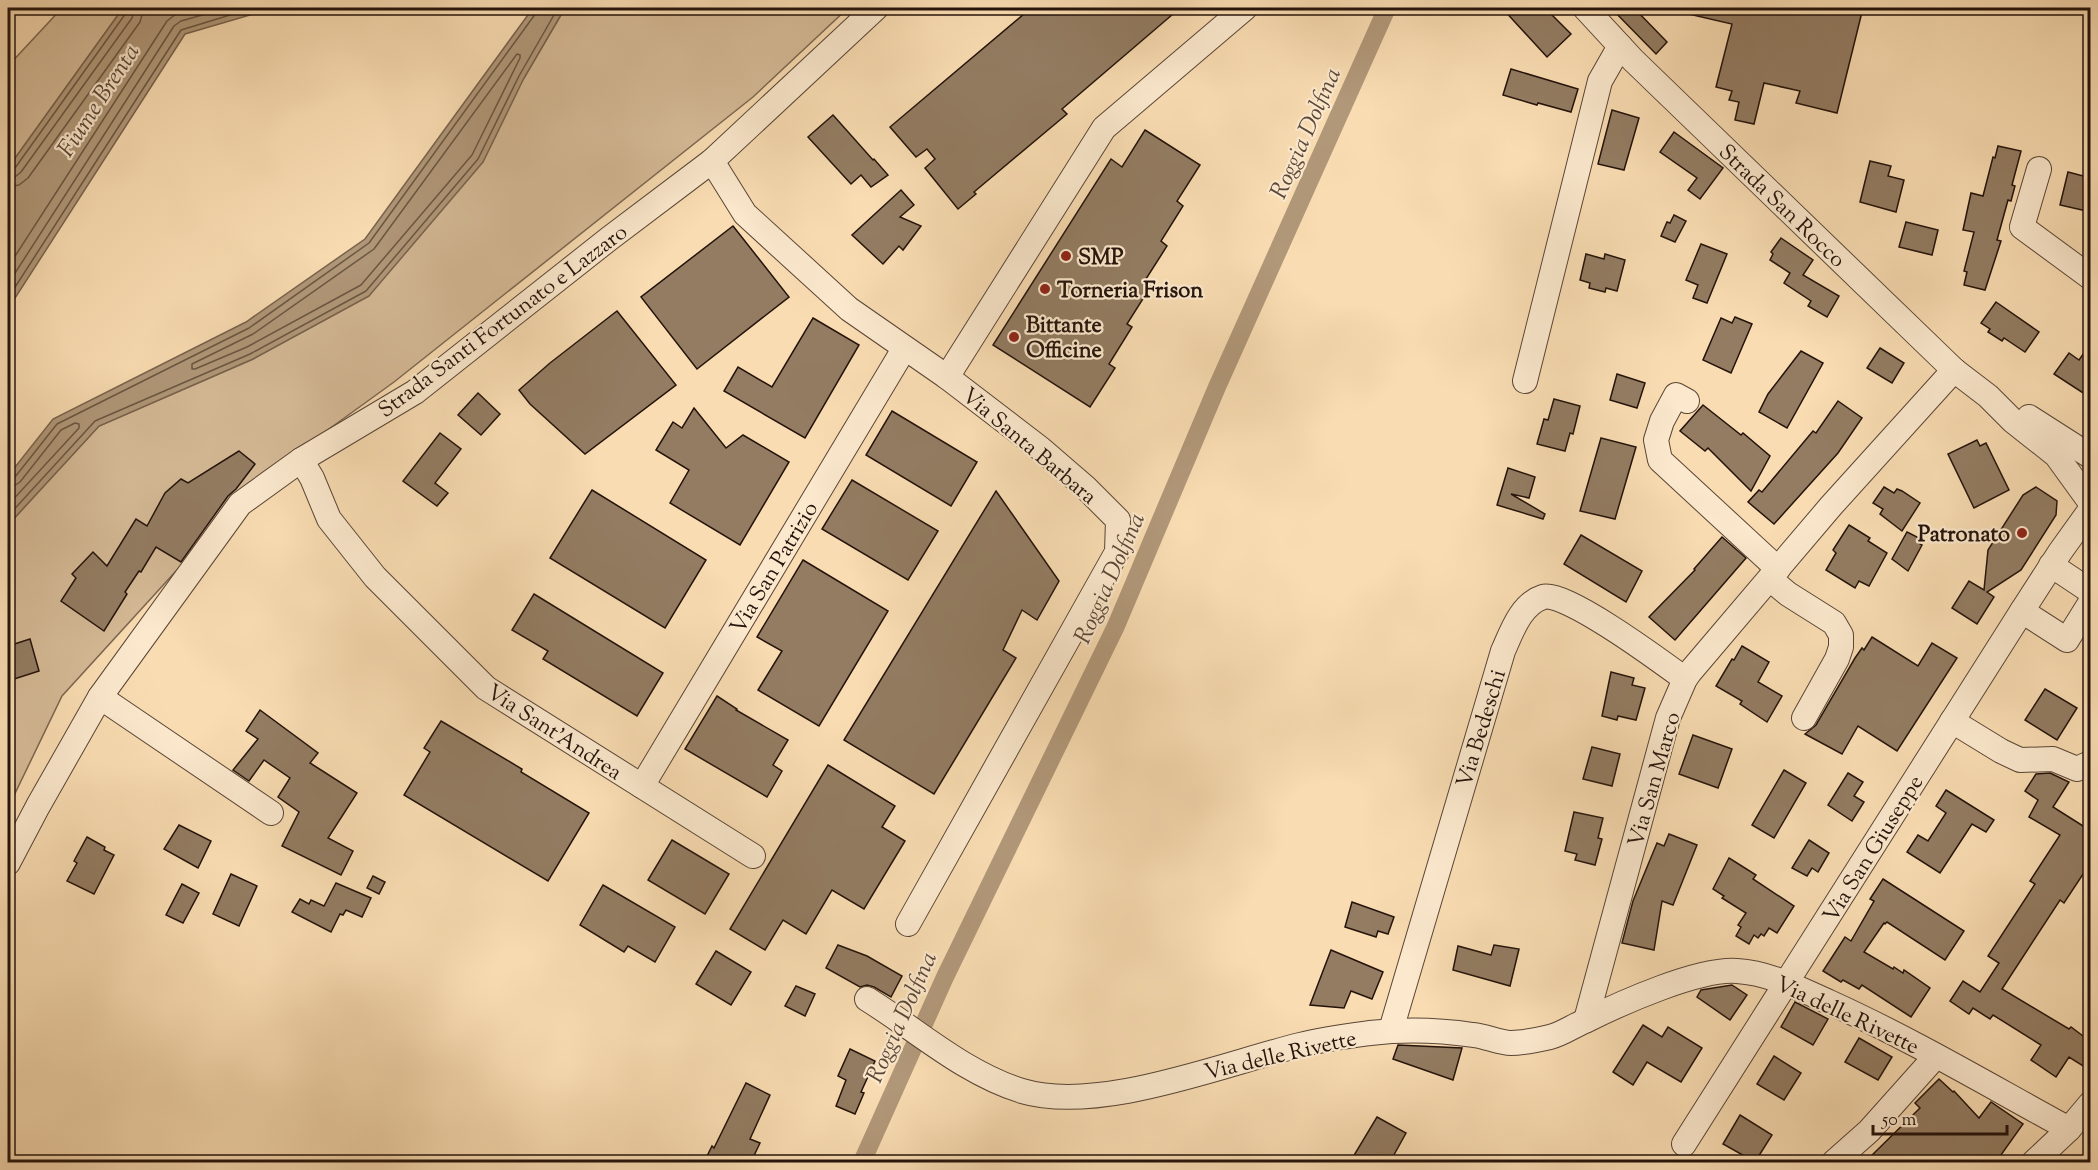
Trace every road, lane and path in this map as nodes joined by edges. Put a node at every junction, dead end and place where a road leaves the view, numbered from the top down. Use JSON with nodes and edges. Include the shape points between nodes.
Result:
{"nodes":[{"id":1,"x":876,"y":8,"type":"edge"},
{"id":2,"x":1245,"y":8,"type":"edge"},
{"id":3,"x":1585,"y":8,"type":"edge"},
{"id":4,"x":1620,"y":46,"type":"junction"},
{"id":5,"x":712,"y":161,"type":"junction"},
{"id":6,"x":2039,"y":169,"type":"dead end"},
{"id":7,"x":2091,"y":277,"type":"edge"},
{"id":8,"x":904,"y":348,"type":"junction"},
{"id":9,"x":1954,"y":370,"type":"junction"},
{"id":10,"x":947,"y":377,"type":"junction"},
{"id":11,"x":1525,"y":381,"type":"dead end"},
{"id":12,"x":1988,"y":396,"type":"junction"},
{"id":13,"x":1687,"y":401,"type":"dead end"},
{"id":14,"x":2091,"y":458,"type":"edge"},
{"id":15,"x":301,"y":460,"type":"junction"},
{"id":16,"x":2076,"y":480,"type":"junction"},
{"id":17,"x":2090,"y":514,"type":"edge"},
{"id":18,"x":2056,"y":559,"type":"junction"},
{"id":19,"x":1774,"y":574,"type":"junction"},
{"id":20,"x":2091,"y":591,"type":"edge"},
{"id":21,"x":2091,"y":603,"type":"edge"},
{"id":22,"x":2022,"y":611,"type":"junction"},
{"id":23,"x":1685,"y":679,"type":"junction"},
{"id":24,"x":100,"y":697,"type":"junction"},
{"id":25,"x":1804,"y":718,"type":"dead end"},
{"id":26,"x":1952,"y":721,"type":"junction"},
{"id":27,"x":2091,"y":763,"type":"edge"},
{"id":28,"x":642,"y":786,"type":"junction"},
{"id":29,"x":272,"y":813,"type":"dead end"},
{"id":30,"x":753,"y":856,"type":"dead end"},
{"id":31,"x":8,"y":863,"type":"edge"},
{"id":32,"x":908,"y":924,"type":"dead end"},
{"id":33,"x":1786,"y":983,"type":"junction"},
{"id":34,"x":867,"y":999,"type":"dead end"},
{"id":35,"x":1586,"y":1020,"type":"junction"},
{"id":36,"x":1390,"y":1030,"type":"junction"},
{"id":37,"x":1936,"y":1056,"type":"junction"},
{"id":38,"x":2091,"y":1104,"type":"edge"},
{"id":39,"x":2069,"y":1129,"type":"junction"},
{"id":40,"x":1684,"y":1144,"type":"dead end"},
{"id":41,"x":1834,"y":1162,"type":"edge"},
{"id":42,"x":2034,"y":1162,"type":"edge"}],
"edges":[{"from":1,"to":5,"type":"street","name":"Strada Santi Fortunato e Lazzaro"},
{"from":2,"to":10,"type":"street","via":[[1104,128]]},
{"from":3,"to":4,"type":"street","name":"Strada San Rocco"},
{"from":4,"to":9,"type":"street","name":"Strada San Rocco"},
{"from":4,"to":11,"type":"street","via":[[1600,81]]},
{"from":5,"to":8,"type":"street","name":"Via Santa Barbara","via":[[745,213],[849,309]]},
{"from":5,"to":15,"type":"street","name":"Strada Santi Fortunato e Lazzaro","via":[[415,392]]},
{"from":6,"to":7,"type":"street","via":[[2022,227]]},
{"from":8,"to":10,"type":"street","name":"Via Santa Barbara"},
{"from":8,"to":28,"type":"street","name":"Via San Patrizio"},
{"from":9,"to":12,"type":"street","name":"Strada San Rocco"},
{"from":9,"to":19,"type":"street","name":"Via San Marco"},
{"from":10,"to":32,"type":"street","name":"Via Santa Barbara","via":[[1086,487],[1118,520],[1118,552]]},
{"from":12,"to":14,"type":"street","name":"Strada San Rocco","via":[[2026,415]]},
{"from":12,"to":16,"type":"street","name":"Strada San Rocco","via":[[2056,455]]},
{"from":13,"to":19,"type":"street","via":[[1676,395],[1662,421],[1656,440],[1660,460]]},
{"from":14,"to":16,"type":"street"},
{"from":15,"to":24,"type":"street","name":"Strada Santi Fortunato e Lazzaro","via":[[240,504]]},
{"from":15,"to":28,"type":"street","name":"Via Sant'Andrea","via":[[328,519],[369,569],[486,688]]},
{"from":16,"to":17,"type":"street","name":"Strada San Rocco"},
{"from":17,"to":18,"type":"street","name":"Via San Giuseppe"},
{"from":18,"to":20,"type":"street"},
{"from":18,"to":22,"type":"street","name":"Via San Giuseppe"},
{"from":19,"to":23,"type":"street","name":"Via San Marco"},
{"from":19,"to":25,"type":"street","via":[[1788,594],[1834,623],[1841,635],[1837,659]]},
{"from":21,"to":22,"type":"street","via":[[2067,640]]},
{"from":22,"to":26,"type":"street","name":"Via San Giuseppe"},
{"from":23,"to":35,"type":"street","name":"Via San Marco","via":[[1668,718]]},
{"from":23,"to":36,"type":"street","name":"Via Bedeschi","via":[[1561,599],[1545,596],[1520,615],[1503,651]]},
{"from":24,"to":29,"type":"street"},
{"from":24,"to":31,"type":"street","name":"Strada Santi Fortunato e Lazzaro"},
{"from":26,"to":27,"type":"street","via":[[2020,760],[2053,759],[2077,769]]},
{"from":26,"to":33,"type":"street","name":"Via San Giuseppe"},
{"from":28,"to":30,"type":"street","name":"Via Sant'Andrea"},
{"from":33,"to":35,"type":"street","name":"Via delle Rivette","via":[[1738,971],[1713,972]]},
{"from":33,"to":37,"type":"street","name":"Via delle Rivette"},
{"from":33,"to":40,"type":"street","name":"Via San Giuseppe"},
{"from":34,"to":36,"type":"street","name":"Via delle Rivette","via":[[993,1079],[1022,1091],[1052,1096],[1095,1095],[1155,1085],[1300,1045]]},
{"from":35,"to":36,"type":"street","name":"Via delle Rivette","via":[[1556,1035],[1509,1043],[1475,1035]]},
{"from":37,"to":39,"type":"street","name":"Via delle Rivette"},
{"from":37,"to":41,"type":"street","name":"Via delle Rivette","via":[[1869,1131]]},
{"from":38,"to":39,"type":"street"},
{"from":39,"to":42,"type":"street"}]}
